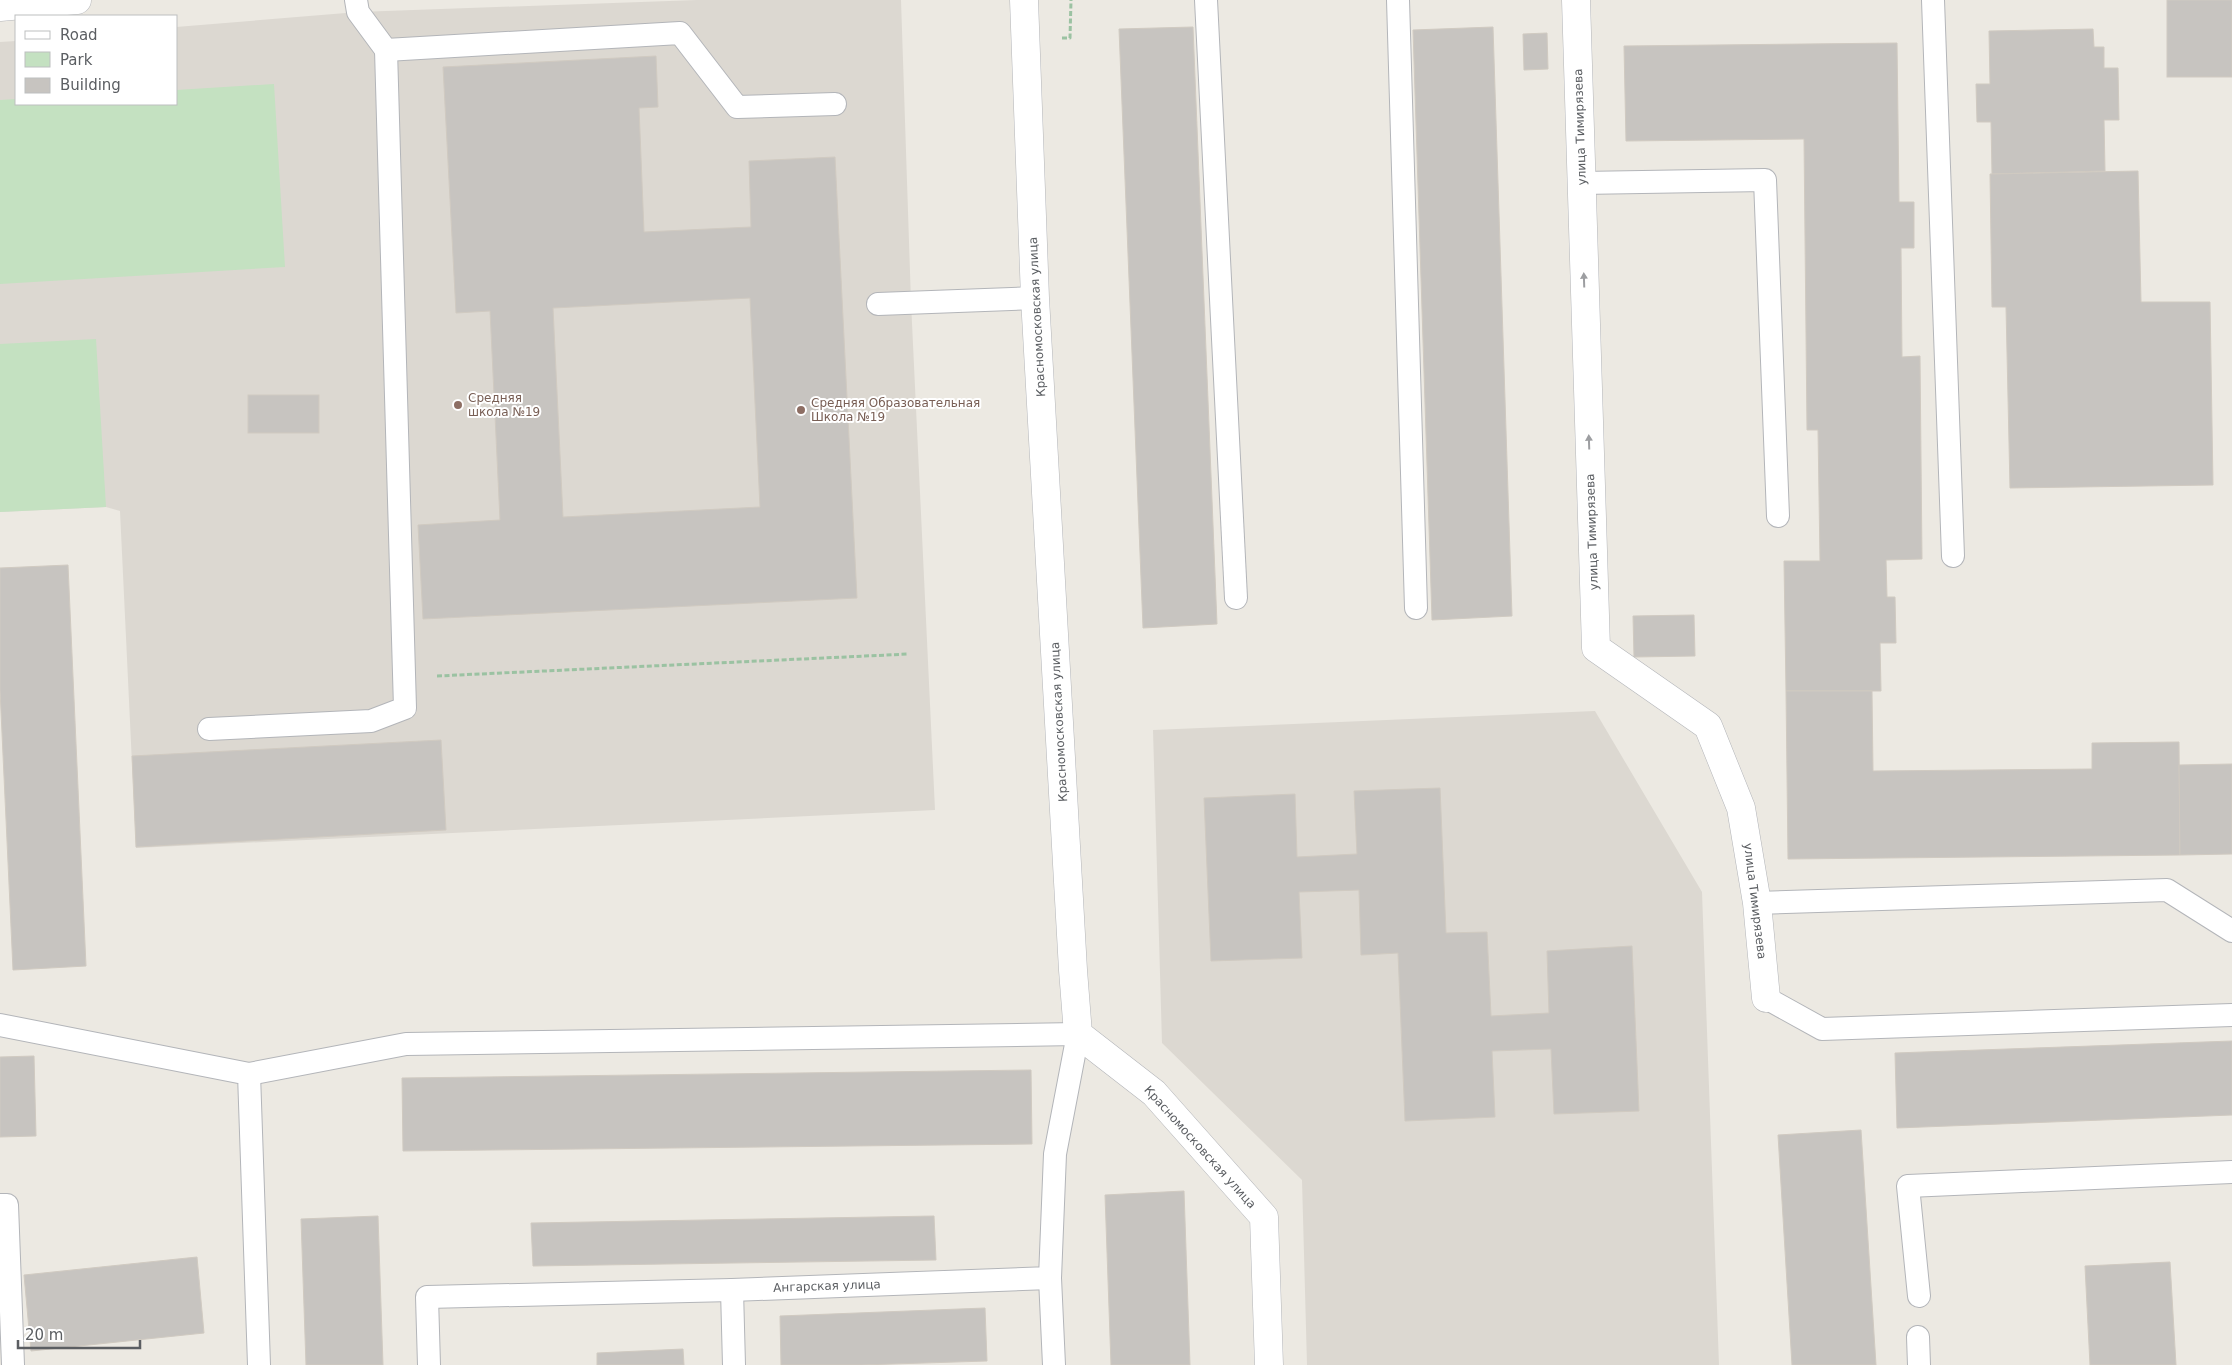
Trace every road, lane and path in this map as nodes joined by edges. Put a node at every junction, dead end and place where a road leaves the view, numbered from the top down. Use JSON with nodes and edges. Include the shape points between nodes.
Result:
{"nodes":[{"id":1,"x":77,"y":0,"type":"edge"},
{"id":2,"x":356,"y":0,"type":"edge"},
{"id":3,"x":1024,"y":0,"type":"edge"},
{"id":4,"x":1071,"y":0,"type":"edge"},
{"id":5,"x":1206,"y":0,"type":"edge"},
{"id":6,"x":1398,"y":0,"type":"edge"},
{"id":7,"x":1576,"y":0,"type":"edge"},
{"id":8,"x":1933,"y":0,"type":"edge"},
{"id":9,"x":0,"y":7,"type":"edge"},
{"id":10,"x":1056,"y":38,"type":"dead end"},
{"id":11,"x":386,"y":50,"type":"junction"},
{"id":12,"x":835,"y":104,"type":"dead end"},
{"id":13,"x":1581,"y":183,"type":"junction"},
{"id":14,"x":1035,"y":298,"type":"junction"},
{"id":15,"x":878,"y":304,"type":"dead end"},
{"id":16,"x":1778,"y":516,"type":"dead end"},
{"id":17,"x":1953,"y":556,"type":"dead end"},
{"id":18,"x":1236,"y":598,"type":"dead end"},
{"id":19,"x":1416,"y":608,"type":"dead end"},
{"id":20,"x":909,"y":654,"type":"dead end"},
{"id":21,"x":404,"y":678,"type":"junction"},
{"id":22,"x":209,"y":729,"type":"dead end"},
{"id":23,"x":1757,"y":903,"type":"junction"},
{"id":24,"x":2232,"y":931,"type":"edge"},
{"id":25,"x":1766,"y":998,"type":"joint"},
{"id":26,"x":2232,"y":1015,"type":"edge"},
{"id":27,"x":0,"y":1025,"type":"edge"},
{"id":28,"x":1078,"y":1034,"type":"junction"},
{"id":29,"x":249,"y":1074,"type":"junction"},
{"id":30,"x":2232,"y":1172,"type":"edge"},
{"id":31,"x":0,"y":1205,"type":"edge"},
{"id":32,"x":1050,"y":1278,"type":"junction"},
{"id":33,"x":732,"y":1290,"type":"junction"},
{"id":34,"x":1918,"y":1296,"type":"dead end"},
{"id":35,"x":1918,"y":1337,"type":"dead end"},
{"id":36,"x":13,"y":1365,"type":"edge"},
{"id":37,"x":259,"y":1365,"type":"edge"},
{"id":38,"x":429,"y":1365,"type":"edge"},
{"id":39,"x":734,"y":1365,"type":"edge"},
{"id":40,"x":1054,"y":1365,"type":"edge"},
{"id":41,"x":1269,"y":1365,"type":"edge"},
{"id":42,"x":1919,"y":1365,"type":"edge"}],
"edges":[{"from":1,"to":9,"type":"street"},
{"from":2,"to":11,"type":"lane","via":[[358,12]]},
{"from":3,"to":14,"type":"street","name":"Красномосковская улица"},
{"from":4,"to":10,"type":"path","via":[[1070,38]]},
{"from":5,"to":18,"type":"lane"},
{"from":6,"to":19,"type":"lane"},
{"from":7,"to":13,"type":"street","name":"улица Тимирязева"},
{"from":8,"to":17,"type":"lane"},
{"from":11,"to":12,"type":"lane","via":[[680,33],[737,108]]},
{"from":11,"to":21,"type":"lane"},
{"from":13,"to":16,"type":"lane","via":[[1765,180]]},
{"from":23,"to":13,"type":"street","name":"улица Тимирязева","one_way":true,"via":[[1741,808],[1708,726],[1596,648]]},
{"from":14,"to":15,"type":"lane"},
{"from":14,"to":28,"type":"street","name":"Красномосковская улица"},
{"from":20,"to":21,"type":"path"},
{"from":21,"to":22,"type":"lane","via":[[406,708],[371,721]]},
{"from":23,"to":24,"type":"lane","via":[[2167,890]]},
{"from":23,"to":25,"type":"street","name":"улица Тимирязева"},
{"from":25,"to":26,"type":"lane","via":[[1822,1028]]},
{"from":27,"to":29,"type":"lane"},
{"from":28,"to":29,"type":"lane","via":[[406,1044]]},
{"from":28,"to":32,"type":"lane","via":[[1055,1154]]},
{"from":28,"to":41,"type":"street","name":"Красномосковская улица","via":[[1154,1093],[1264,1217]]},
{"from":29,"to":37,"type":"lane"},
{"from":30,"to":34,"type":"lane","via":[[1908,1186]]},
{"from":31,"to":36,"type":"lane","via":[[7,1205]]},
{"from":32,"to":33,"type":"lane","name":"Ангарская улица"},
{"from":32,"to":40,"type":"lane"},
{"from":33,"to":38,"type":"lane","name":"Ангарская улица","via":[[426,1296]]},
{"from":33,"to":39,"type":"lane"},
{"from":35,"to":42,"type":"lane"}]}
